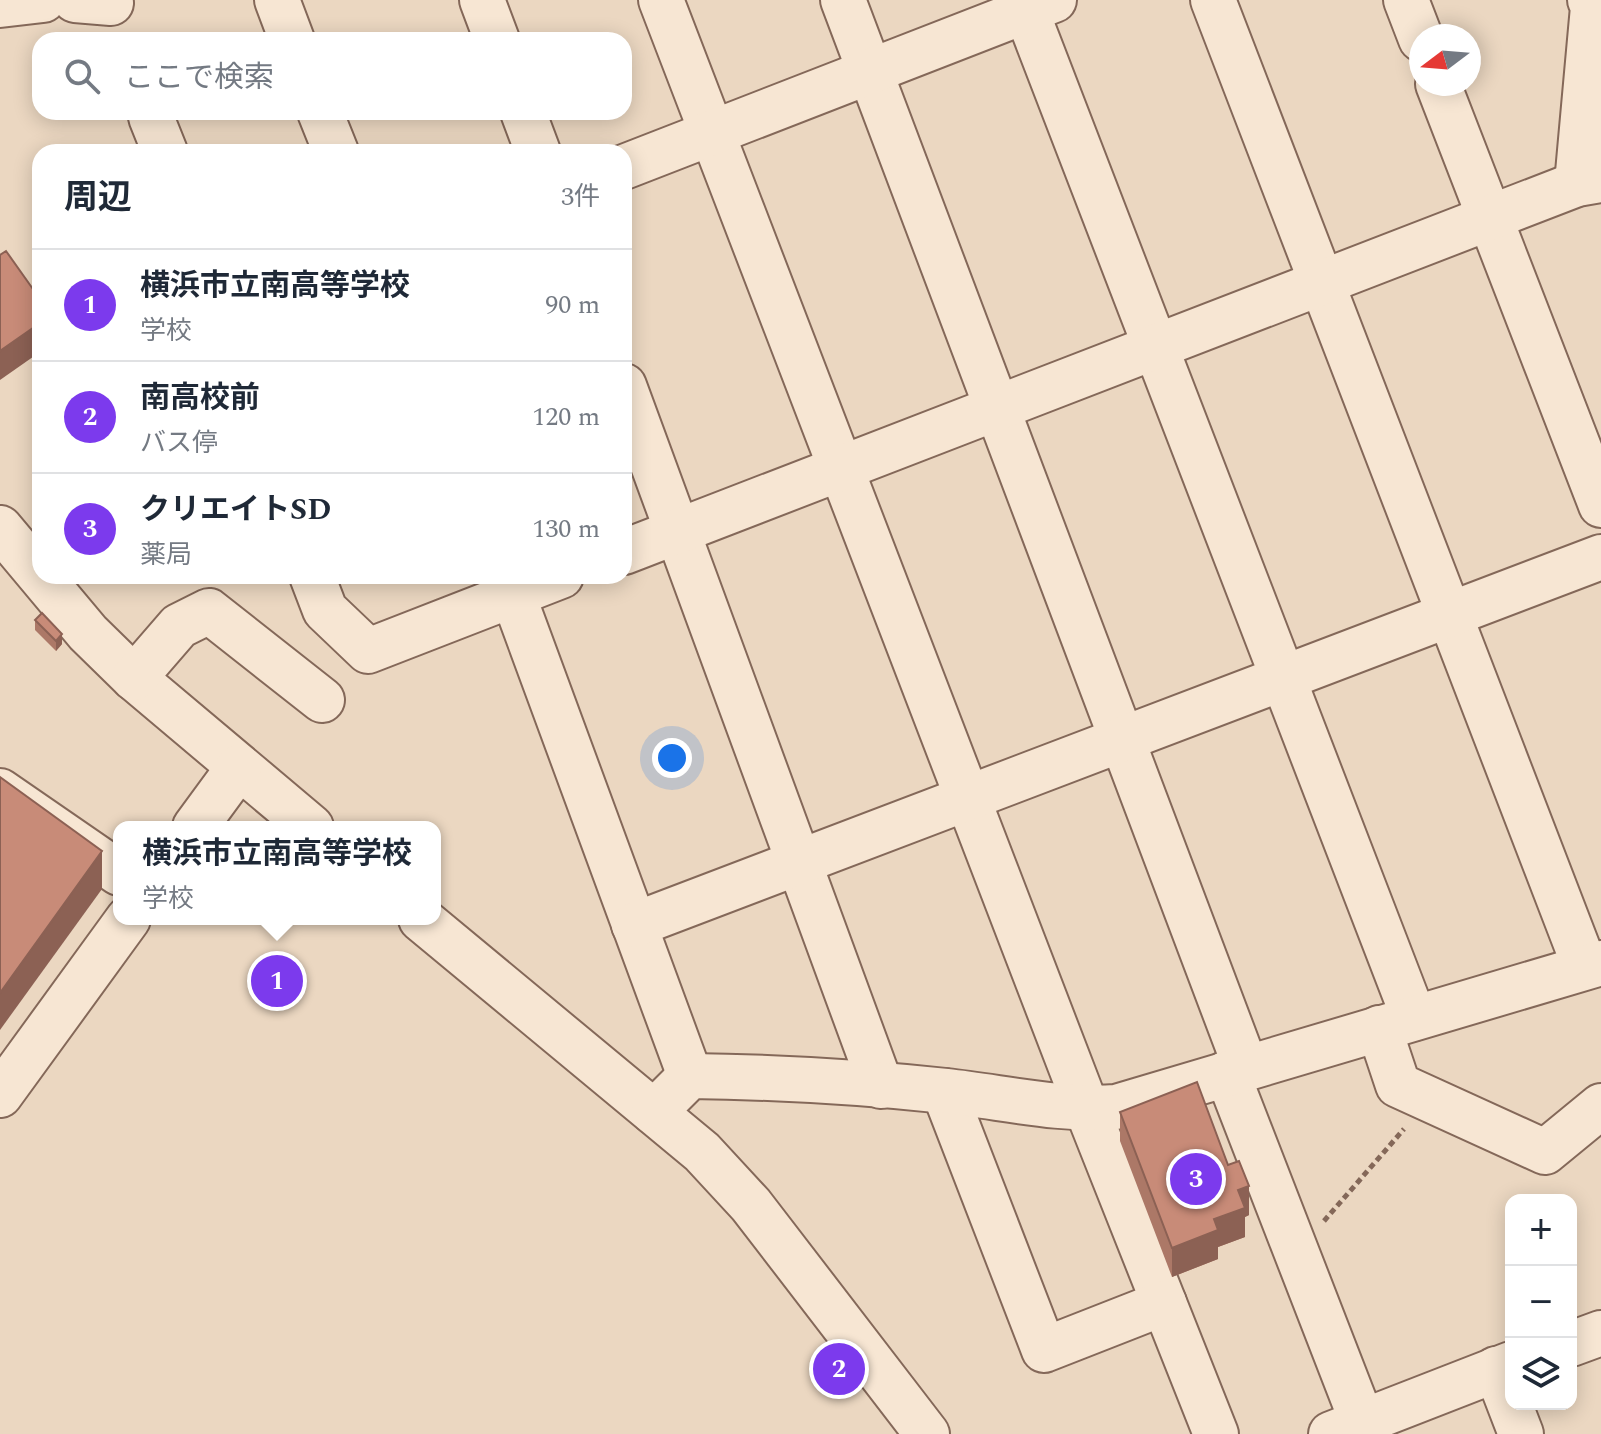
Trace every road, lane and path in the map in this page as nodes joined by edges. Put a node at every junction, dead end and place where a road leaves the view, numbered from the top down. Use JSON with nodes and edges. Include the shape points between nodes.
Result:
{"nodes":[{"id":1,"x":43,"y":0,"type":"edge"},
{"id":2,"x":75,"y":0,"type":"edge"},
{"id":3,"x":110,"y":0,"type":"edge"},
{"id":4,"x":277,"y":0,"type":"edge"},
{"id":5,"x":482,"y":0,"type":"edge"},
{"id":6,"x":661,"y":0,"type":"edge"},
{"id":7,"x":843,"y":0,"type":"edge"},
{"id":8,"x":1213,"y":0,"type":"edge"},
{"id":9,"x":1406,"y":0,"type":"edge"},
{"id":10,"x":1590,"y":0,"type":"edge"},
{"id":11,"x":1034,"y":4,"type":"edge"},
{"id":12,"x":0,"y":5,"type":"edge"},
{"id":13,"x":1415,"y":24,"type":"edge"},
{"id":14,"x":289,"y":32,"type":"edge"},
{"id":15,"x":494,"y":32,"type":"edge"},
{"id":16,"x":870,"y":71,"type":"junction"},
{"id":17,"x":1443,"y":96,"type":"edge"},
{"id":18,"x":152,"y":120,"type":"edge"},
{"id":19,"x":323,"y":120,"type":"edge"},
{"id":20,"x":526,"y":120,"type":"edge"},
{"id":21,"x":712,"y":133,"type":"junction"},
{"id":22,"x":162,"y":144,"type":"edge"},
{"id":23,"x":333,"y":144,"type":"edge"},
{"id":24,"x":535,"y":144,"type":"edge"},
{"id":25,"x":632,"y":164,"type":"edge"},
{"id":26,"x":1589,"y":182,"type":"edge"},
{"id":27,"x":1490,"y":218,"type":"junction"},
{"id":28,"x":1321,"y":283,"type":"junction"},
{"id":29,"x":1155,"y":347,"type":"junction"},
{"id":30,"x":632,"y":408,"type":"edge"},
{"id":31,"x":997,"y":408,"type":"junction"},
{"id":32,"x":841,"y":468,"type":"junction"},
{"id":33,"x":1601,"y":505,"type":"edge"},
{"id":34,"x":0,"y":528,"type":"edge"},
{"id":35,"x":677,"y":531,"type":"junction"},
{"id":36,"x":632,"y":549,"type":"edge"},
{"id":37,"x":1601,"y":557,"type":"edge"},
{"id":38,"x":32,"y":566,"type":"edge"},
{"id":39,"x":47,"y":584,"type":"edge"},
{"id":40,"x":315,"y":584,"type":"edge"},
{"id":41,"x":509,"y":585,"type":"edge"},
{"id":42,"x":1449,"y":615,"type":"junction"},
{"id":43,"x":134,"y":678,"type":"junction"},
{"id":44,"x":1283,"y":678,"type":"junction"},
{"id":45,"x":322,"y":700,"type":"dead end"},
{"id":46,"x":1122,"y":739,"type":"junction"},
{"id":47,"x":239,"y":767,"type":"junction"},
{"id":48,"x":0,"y":791,"type":"edge"},
{"id":49,"x":968,"y":798,"type":"junction"},
{"id":50,"x":199,"y":821,"type":"edge"},
{"id":51,"x":304,"y":821,"type":"edge"},
{"id":52,"x":799,"y":863,"type":"junction"},
{"id":53,"x":113,"y":869,"type":"edge"},
{"id":54,"x":124,"y":925,"type":"edge"},
{"id":55,"x":428,"y":925,"type":"edge"},
{"id":56,"x":634,"y":925,"type":"junction"},
{"id":57,"x":1593,"y":965,"type":"edge"},
{"id":58,"x":1396,"y":1023,"type":"junction"},
{"id":59,"x":1236,"y":1070,"type":"junction"},
{"id":60,"x":690,"y":1076,"type":"junction"},
{"id":61,"x":1398,"y":1085,"type":"junction"},
{"id":62,"x":881,"y":1086,"type":"junction"},
{"id":63,"x":944,"y":1091,"type":"junction"},
{"id":64,"x":0,"y":1095,"type":"edge"},
{"id":65,"x":1601,"y":1106,"type":"edge"},
{"id":66,"x":1087,"y":1109,"type":"junction"},
{"id":67,"x":654,"y":1112,"type":"junction"},
{"id":68,"x":1297,"y":1252,"type":"junction"},
{"id":69,"x":1164,"y":1303,"type":"junction"},
{"id":70,"x":1601,"y":1333,"type":"edge"},
{"id":71,"x":1577,"y":1342,"type":"edge"},
{"id":72,"x":1504,"y":1367,"type":"edge"},
{"id":73,"x":1354,"y":1430,"type":"edge"},
{"id":74,"x":927,"y":1434,"type":"edge"},
{"id":75,"x":1216,"y":1434,"type":"edge"},
{"id":76,"x":1521,"y":1434,"type":"edge"}],
"edges":[{"from":1,"to":12,"type":"street"},
{"from":2,"to":3,"type":"street"},
{"from":4,"to":14,"type":"street"},
{"from":5,"to":15,"type":"street"},
{"from":6,"to":21,"type":"street"},
{"from":7,"to":16,"type":"street"},
{"from":8,"to":28,"type":"street"},
{"from":9,"to":13,"type":"street"},
{"from":10,"to":26,"type":"street"},
{"from":11,"to":16,"type":"street"},
{"from":11,"to":29,"type":"street"},
{"from":16,"to":21,"type":"street"},
{"from":16,"to":31,"type":"street"},
{"from":17,"to":27,"type":"street"},
{"from":18,"to":22,"type":"street"},
{"from":19,"to":23,"type":"street"},
{"from":20,"to":24,"type":"street"},
{"from":21,"to":25,"type":"street"},
{"from":21,"to":32,"type":"street"},
{"from":26,"to":27,"type":"street"},
{"from":27,"to":28,"type":"street"},
{"from":27,"to":33,"type":"street"},
{"from":28,"to":29,"type":"street"},
{"from":28,"to":42,"type":"street"},
{"from":29,"to":31,"type":"street"},
{"from":29,"to":44,"type":"street"},
{"from":30,"to":35,"type":"street"},
{"from":31,"to":32,"type":"street"},
{"from":31,"to":46,"type":"street"},
{"from":32,"to":35,"type":"street"},
{"from":32,"to":49,"type":"street"},
{"from":34,"to":38,"type":"street"},
{"from":35,"to":36,"type":"street"},
{"from":35,"to":52,"type":"street"},
{"from":37,"to":42,"type":"street"},
{"from":39,"to":43,"type":"street"},
{"from":40,"to":41,"type":"street","via":[[325,610],[368,651]]},
{"from":41,"to":56,"type":"street"},
{"from":42,"to":44,"type":"street"},
{"from":42,"to":57,"type":"street"},
{"from":43,"to":45,"type":"street","via":[[179,626],[209,611]]},
{"from":43,"to":47,"type":"street"},
{"from":44,"to":46,"type":"street"},
{"from":44,"to":58,"type":"street"},
{"from":46,"to":49,"type":"street"},
{"from":46,"to":59,"type":"street"},
{"from":47,"to":50,"type":"street"},
{"from":47,"to":51,"type":"street"},
{"from":48,"to":53,"type":"street"},
{"from":49,"to":52,"type":"street"},
{"from":49,"to":66,"type":"street"},
{"from":52,"to":56,"type":"street"},
{"from":52,"to":62,"type":"street"},
{"from":54,"to":64,"type":"street"},
{"from":55,"to":67,"type":"street"},
{"from":56,"to":60,"type":"street"},
{"from":57,"to":58,"type":"street"},
{"from":58,"to":59,"type":"street"},
{"from":58,"to":61,"type":"street"},
{"from":59,"to":66,"type":"street","via":[[1116,1107]]},
{"from":59,"to":68,"type":"street"},
{"from":60,"to":62,"type":"street"},
{"from":60,"to":67,"type":"street"},
{"from":61,"to":65,"type":"street","via":[[1545,1152]]},
{"from":61,"to":68,"type":"path","via":[[1405,1128]]},
{"from":62,"to":63,"type":"street"},
{"from":63,"to":66,"type":"street"},
{"from":63,"to":69,"type":"street","via":[[1044,1350]]},
{"from":66,"to":69,"type":"street"},
{"from":67,"to":74,"type":"street","via":[[702,1152],[751,1205]]},
{"from":68,"to":73,"type":"street"},
{"from":69,"to":75,"type":"street"},
{"from":70,"to":71,"type":"street"},
{"from":72,"to":73,"type":"street"},
{"from":72,"to":76,"type":"street"}]}
